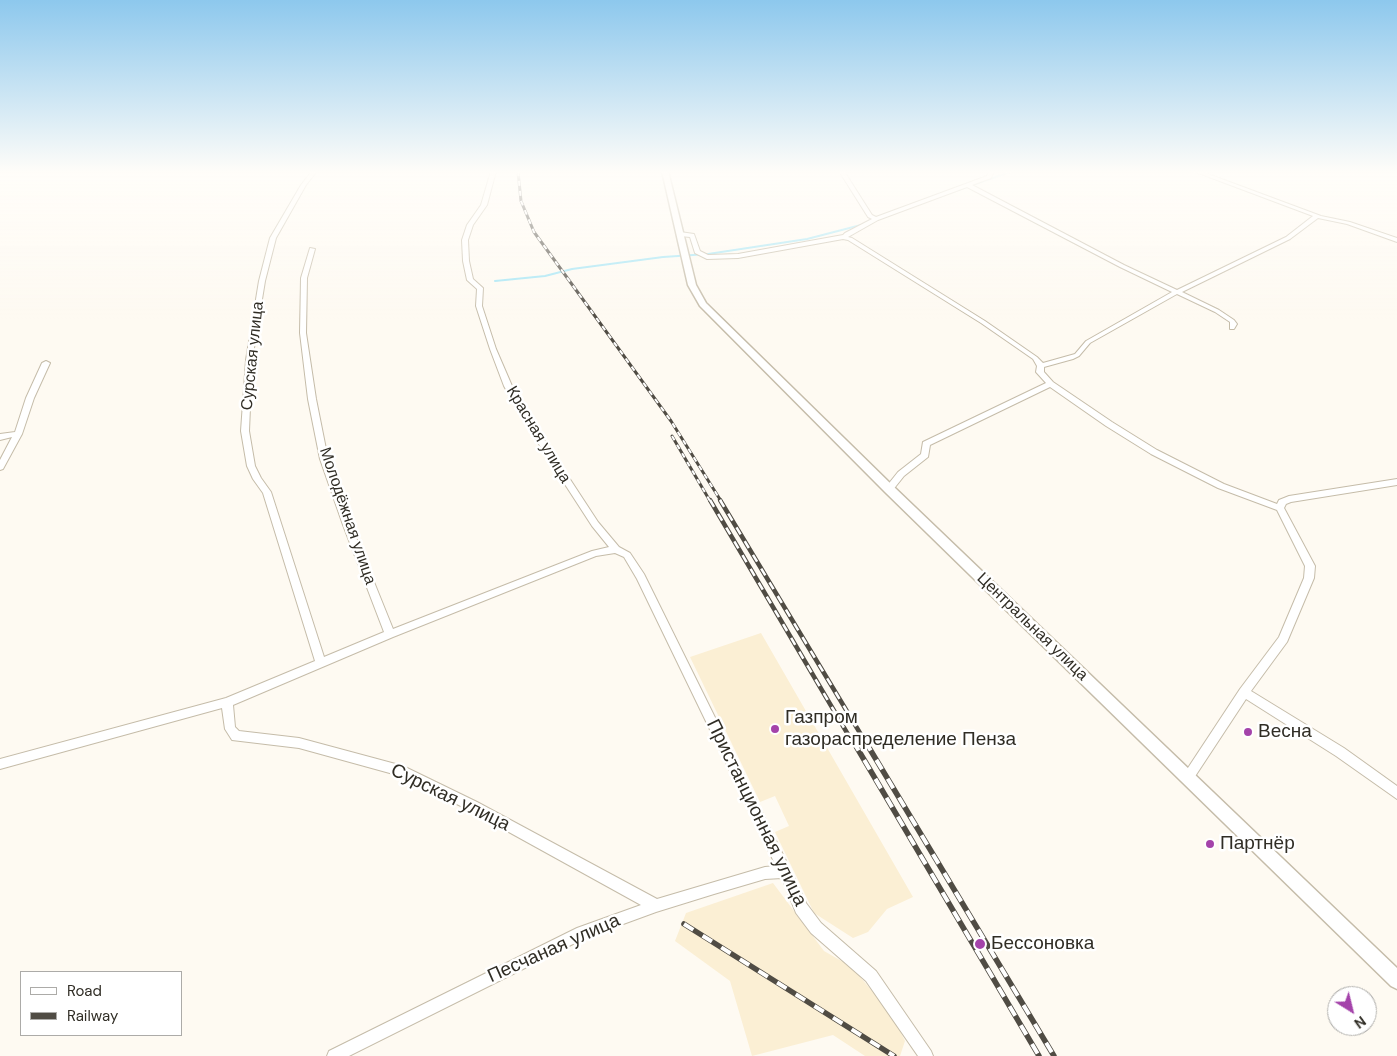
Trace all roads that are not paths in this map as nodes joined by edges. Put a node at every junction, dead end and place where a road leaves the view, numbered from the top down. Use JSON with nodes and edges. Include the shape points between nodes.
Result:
{"nodes":[{"id":1,"x":283,"y":220,"type":"edge"},
{"id":2,"x":473,"y":220,"type":"edge"},
{"id":3,"x":677,"y":220,"type":"edge"},
{"id":4,"x":874,"y":220,"type":"edge"},
{"id":5,"x":1035,"y":220,"type":"edge"},
{"id":6,"x":1311,"y":220,"type":"edge"},
{"id":7,"x":1336,"y":220,"type":"edge"},
{"id":8,"x":680,"y":234,"type":"junction"},
{"id":9,"x":845,"y":237,"type":"junction"},
{"id":10,"x":1397,"y":240,"type":"edge"},
{"id":11,"x":312,"y":249,"type":"dead end"},
{"id":12,"x":1177,"y":292,"type":"junction"},
{"id":13,"x":1232,"y":328,"type":"dead end"},
{"id":14,"x":46,"y":364,"type":"dead end"},
{"id":15,"x":1041,"y":366,"type":"junction"},
{"id":16,"x":1050,"y":384,"type":"junction"},
{"id":17,"x":18,"y":434,"type":"junction"},
{"id":18,"x":0,"y":437,"type":"edge"},
{"id":19,"x":0,"y":467,"type":"edge"},
{"id":20,"x":1397,"y":482,"type":"edge"},
{"id":21,"x":889,"y":489,"type":"junction"},
{"id":22,"x":1280,"y":508,"type":"junction"},
{"id":23,"x":616,"y":549,"type":"junction"},
{"id":24,"x":390,"y":634,"type":"junction"},
{"id":25,"x":321,"y":662,"type":"junction"},
{"id":26,"x":1244,"y":692,"type":"junction"},
{"id":27,"x":228,"y":702,"type":"junction"},
{"id":28,"x":0,"y":764,"type":"edge"},
{"id":29,"x":1188,"y":777,"type":"junction"},
{"id":30,"x":1397,"y":793,"type":"edge"},
{"id":31,"x":785,"y":871,"type":"junction"},
{"id":32,"x":656,"y":906,"type":"junction"},
{"id":33,"x":1397,"y":980,"type":"edge"},
{"id":34,"x":334,"y":1056,"type":"edge"},
{"id":35,"x":926,"y":1056,"type":"edge"}],
"edges":[{"from":1,"to":25,"type":"street","name":"Сурская улица","via":[[273,238],[262,281],[249,360],[245,431],[251,466],[267,492]]},
{"from":2,"to":23,"type":"street","name":"Красная улица","via":[[465,240],[466,260],[470,280],[480,288],[478,306],[504,376],[524,415],[595,524]]},
{"from":3,"to":8,"type":"main road","name":"Центральная улица"},
{"from":4,"to":9,"type":"street"},
{"from":5,"to":12,"type":"street"},
{"from":6,"to":12,"type":"street","via":[[1288,238]]},
{"from":7,"to":10,"type":"street"},
{"from":8,"to":9,"type":"street","via":[[692,235],[697,252],[707,257],[738,256]]},
{"from":8,"to":21,"type":"main road","name":"Центральная улица","via":[[692,285],[703,304]]},
{"from":9,"to":15,"type":"street","via":[[983,322],[1035,358]]},
{"from":11,"to":24,"type":"street","name":"Молодёжная улица","via":[[304,278],[303,334],[324,459]]},
{"from":12,"to":13,"type":"street","via":[[1225,315],[1234,324]]},
{"from":12,"to":15,"type":"street","via":[[1088,342],[1077,355]]},
{"from":14,"to":17,"type":"street"},
{"from":15,"to":16,"type":"street","via":[[1040,372]]},
{"from":16,"to":21,"type":"street","via":[[925,444],[925,455],[907,467]]},
{"from":16,"to":22,"type":"street","via":[[1154,452],[1221,486]]},
{"from":17,"to":18,"type":"street"},
{"from":17,"to":19,"type":"street"},
{"from":20,"to":22,"type":"street","via":[[1288,499]]},
{"from":21,"to":29,"type":"main road","name":"Центральная улица"},
{"from":22,"to":26,"type":"street","via":[[1310,566],[1309,578],[1283,639]]},
{"from":23,"to":24,"type":"street","via":[[595,553]]},
{"from":23,"to":31,"type":"street","name":"Пристанционная улица","via":[[627,555],[641,577]]},
{"from":24,"to":25,"type":"street"},
{"from":25,"to":27,"type":"street"},
{"from":26,"to":29,"type":"street"},
{"from":26,"to":30,"type":"street","via":[[1340,752]]},
{"from":27,"to":28,"type":"street"},
{"from":27,"to":32,"type":"street","name":"Сурская улица","via":[[230,729],[236,736],[300,743],[399,770],[473,806]]},
{"from":29,"to":33,"type":"main road","name":"Центральная улица"},
{"from":31,"to":32,"type":"street","name":"Песчаная улица","via":[[765,873]]},
{"from":31,"to":35,"type":"street","name":"Пристанционная улица","via":[[807,919],[872,976]]},
{"from":32,"to":34,"type":"street","name":"Песчаная улица","via":[[582,932]]}]}
